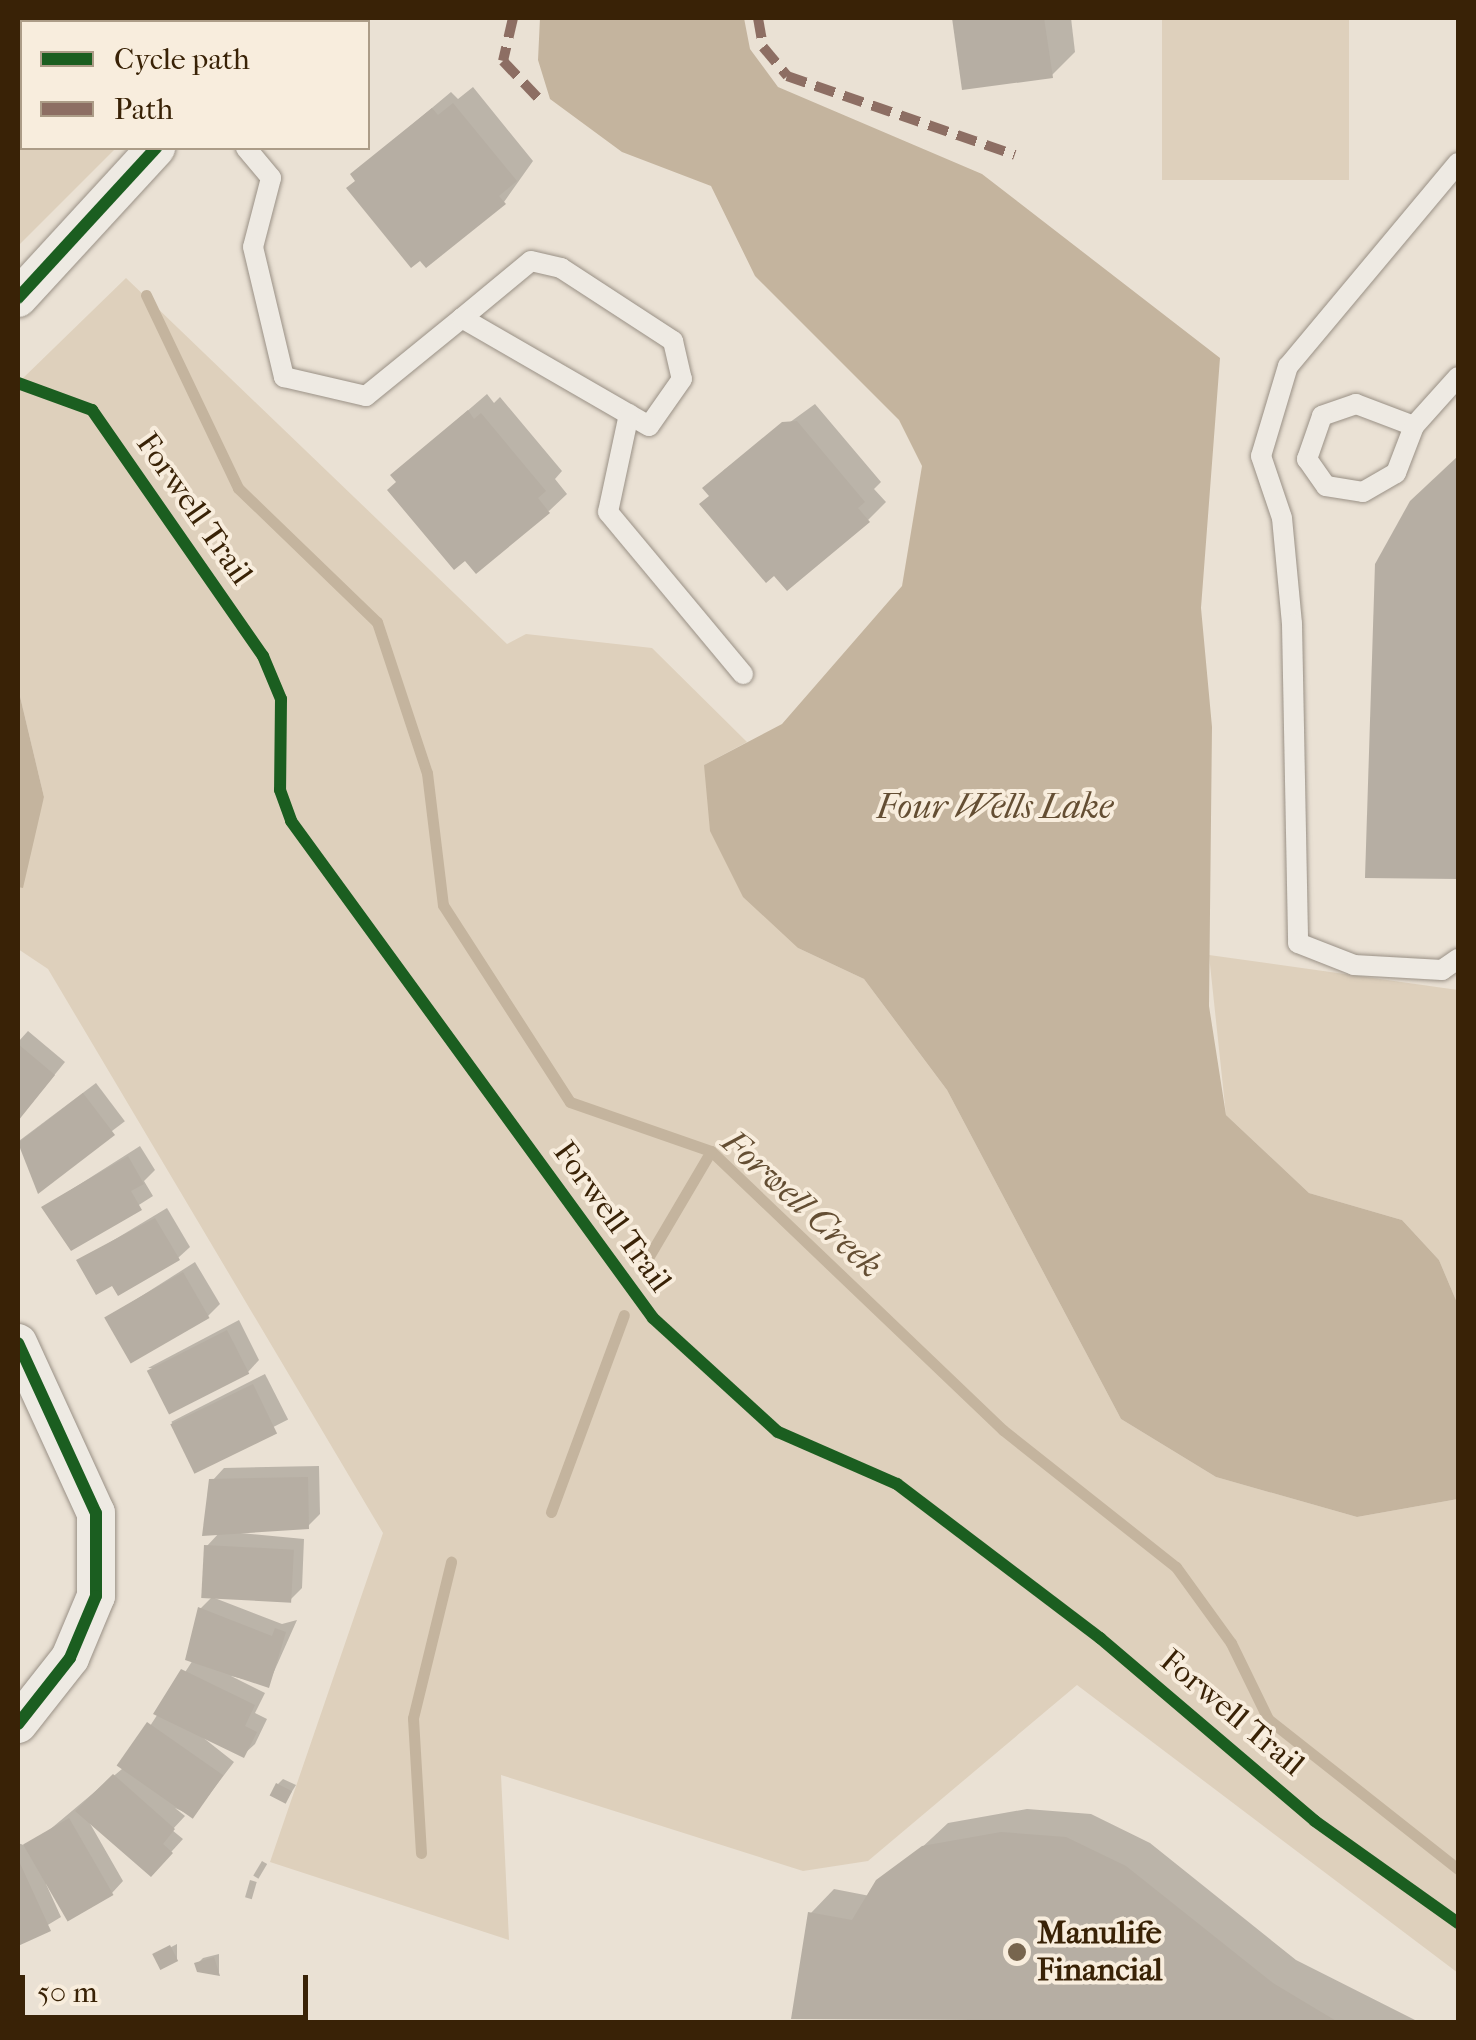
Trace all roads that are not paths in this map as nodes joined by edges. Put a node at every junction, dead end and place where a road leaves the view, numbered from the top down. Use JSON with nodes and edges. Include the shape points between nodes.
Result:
{"nodes":[{"id":1,"x":154,"y":150,"type":"edge"},
{"id":2,"x":248,"y":150,"type":"edge"},
{"id":3,"x":1458,"y":163,"type":"edge"},
{"id":4,"x":18,"y":298,"type":"edge"},
{"id":5,"x":462,"y":318,"type":"junction"},
{"id":6,"x":1458,"y":378,"type":"edge"},
{"id":7,"x":629,"y":414,"type":"junction"},
{"id":8,"x":1414,"y":426,"type":"junction"},
{"id":9,"x":743,"y":674,"type":"dead end"},
{"id":10,"x":1458,"y":959,"type":"edge"},
{"id":11,"x":18,"y":1343,"type":"edge"},
{"id":12,"x":18,"y":1724,"type":"edge"}],
"edges":[{"from":1,"to":4,"type":"street"},
{"from":2,"to":5,"type":"lane","via":[[271,178],[253,247],[284,378],[366,396]]},
{"from":3,"to":10,"type":"lane","via":[[1288,366],[1261,456],[1282,518],[1292,624],[1298,943],[1354,965],[1442,970]]},
{"from":5,"to":7,"type":"lane"},
{"from":5,"to":7,"type":"lane","via":[[532,261],[561,268],[674,341],[682,379],[650,426]]},
{"from":6,"to":8,"type":"lane"},
{"from":7,"to":9,"type":"lane","via":[[608,512]]},
{"from":8,"to":8,"type":"lane","via":[[1356,404],[1322,416],[1307,459],[1326,486],[1363,492],[1396,472]]},
{"from":11,"to":12,"type":"street","via":[[78,1458],[96,1513],[96,1580],[70,1658]]}]}
